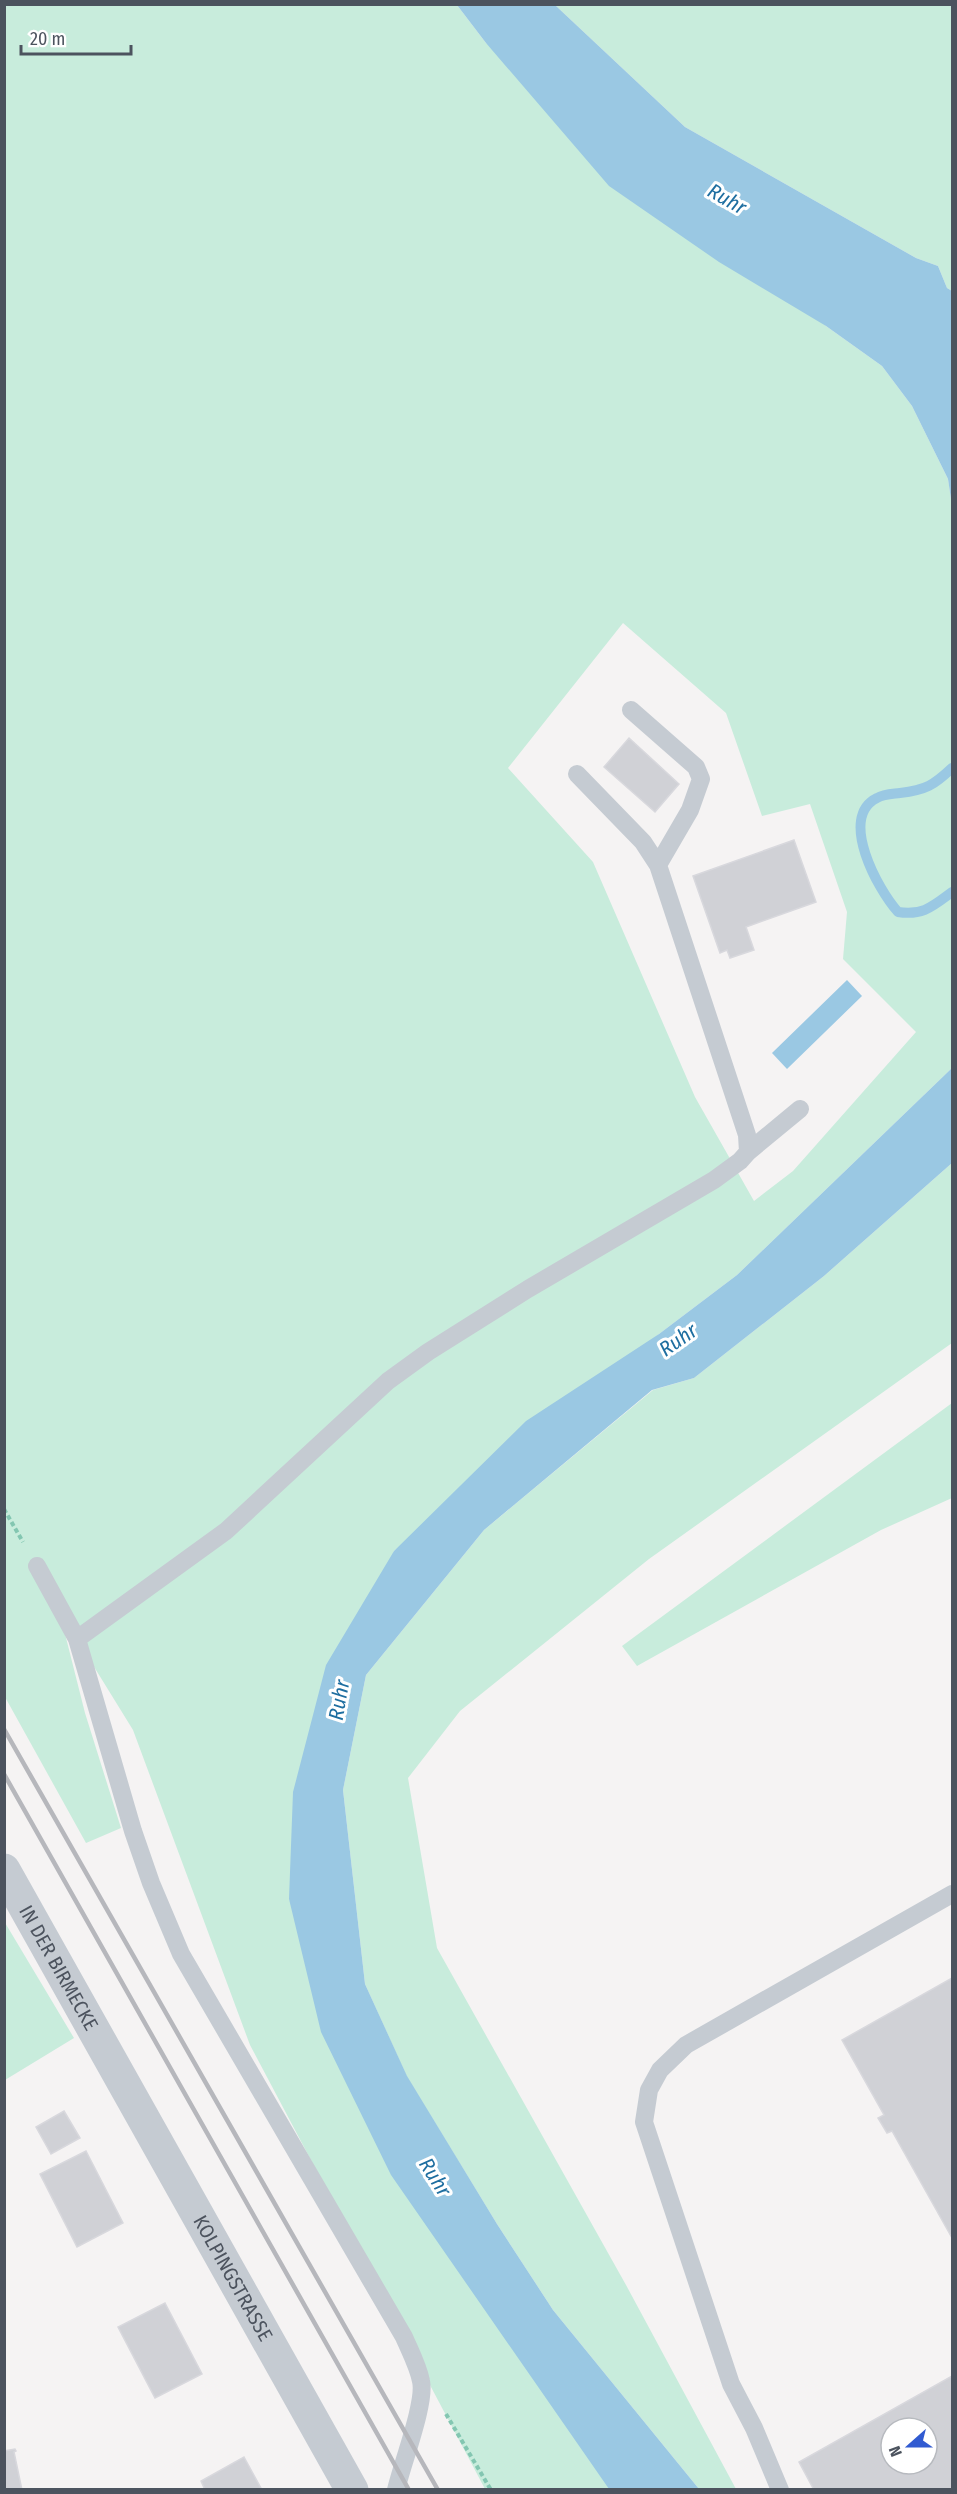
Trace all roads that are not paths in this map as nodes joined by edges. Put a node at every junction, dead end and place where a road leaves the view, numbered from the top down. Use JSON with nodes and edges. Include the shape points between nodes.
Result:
{"nodes":[{"id":1,"x":631,"y":710,"type":"dead end"},
{"id":2,"x":577,"y":774,"type":"dead end"},
{"id":3,"x":658,"y":865,"type":"junction"},
{"id":4,"x":800,"y":1109,"type":"dead end"},
{"id":5,"x":748,"y":1152,"type":"junction"},
{"id":6,"x":37,"y":1566,"type":"road end"},
{"id":7,"x":77,"y":1639,"type":"junction"},
{"id":8,"x":4,"y":1870,"type":"edge"},
{"id":9,"x":952,"y":1894,"type":"edge"},
{"id":10,"x":115,"y":2067,"type":"joint"},
{"id":11,"x":352,"y":2490,"type":"edge"},
{"id":12,"x":396,"y":2490,"type":"edge"},
{"id":13,"x":780,"y":2490,"type":"edge"}],
"edges":[{"from":1,"to":3,"type":"lane","via":[[696,767],[701,779],[690,810]]},
{"from":2,"to":3,"type":"lane","via":[[643,842]]},
{"from":3,"to":5,"type":"lane","via":[[747,1135]]},
{"from":4,"to":5,"type":"lane"},
{"from":5,"to":7,"type":"lane","via":[[714,1180],[528,1289],[388,1381],[226,1531]]},
{"from":6,"to":7,"type":"lane"},
{"from":7,"to":12,"type":"lane","via":[[134,1832],[181,1954],[404,2337],[421,2380],[421,2399]]},
{"from":8,"to":10,"type":"street","name":"IN DER BIRMECKE"},
{"from":9,"to":13,"type":"lane","via":[[686,2045],[660,2070],[649,2090],[644,2122],[679,2233],[731,2384]]},
{"from":10,"to":11,"type":"street","name":"KOLPINGSTRASSE"}]}
